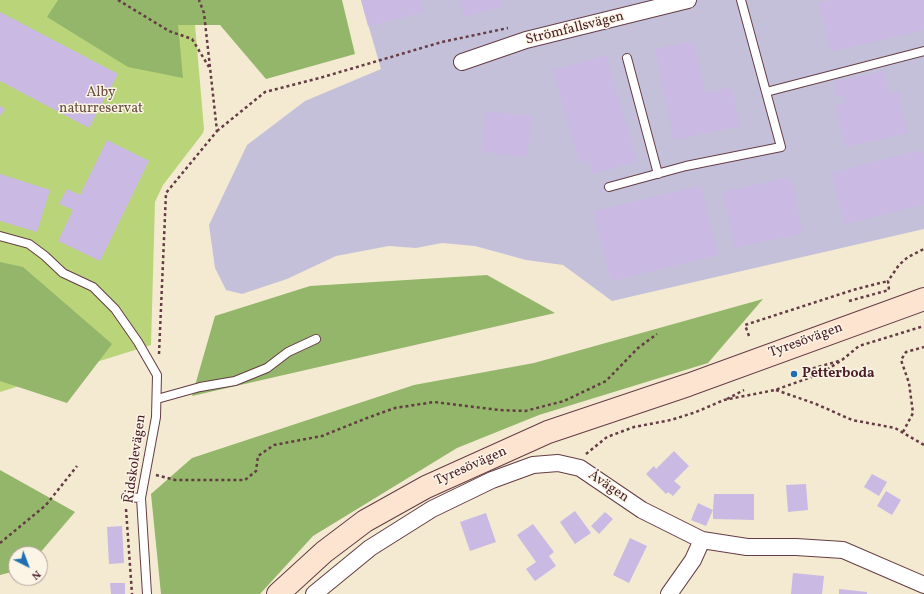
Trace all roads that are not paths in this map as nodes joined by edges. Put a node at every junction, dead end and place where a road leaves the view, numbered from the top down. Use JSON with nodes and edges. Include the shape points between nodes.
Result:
{"nodes":[{"id":1,"x":688,"y":0,"type":"edge"},
{"id":2,"x":741,"y":0,"type":"edge"},
{"id":3,"x":924,"y":51,"type":"edge"},
{"id":4,"x":627,"y":58,"type":"dead end"},
{"id":5,"x":462,"y":62,"type":"dead end"},
{"id":6,"x":766,"y":92,"type":"junction"},
{"id":7,"x":658,"y":174,"type":"junction"},
{"id":8,"x":609,"y":187,"type":"dead end"},
{"id":9,"x":0,"y":236,"type":"edge"},
{"id":10,"x":924,"y":299,"type":"edge"},
{"id":11,"x":924,"y":314,"type":"edge"},
{"id":12,"x":316,"y":339,"type":"dead end"},
{"id":13,"x":688,"y":385,"type":"junction"},
{"id":14,"x":157,"y":399,"type":"junction"},
{"id":15,"x":126,"y":497,"type":"road end"},
{"id":16,"x":141,"y":498,"type":"junction"},
{"id":17,"x":702,"y":540,"type":"junction"},
{"id":18,"x":924,"y":585,"type":"edge"},
{"id":19,"x":147,"y":594,"type":"edge"},
{"id":20,"x":278,"y":594,"type":"edge"},
{"id":21,"x":314,"y":594,"type":"edge"},
{"id":22,"x":669,"y":594,"type":"edge"}],
"edges":[{"from":1,"to":5,"type":"street","name":"Strömfallsvägen","via":[[526,40]]},
{"from":2,"to":6,"type":"lane"},
{"from":3,"to":6,"type":"lane"},
{"from":4,"to":7,"type":"lane"},
{"from":6,"to":7,"type":"lane","via":[[781,147]]},
{"from":7,"to":8,"type":"lane"},
{"from":9,"to":14,"type":"lane","name":"Ridskolevägen","via":[[29,244],[63,273],[93,287],[115,309],[157,375]]},
{"from":10,"to":13,"type":"main road","name":"Tyresövägen"},
{"from":11,"to":13,"type":"main road","name":"Tyresövägen","via":[[750,372]]},
{"from":12,"to":14,"type":"lane","via":[[288,352],[267,368],[235,381],[200,387]]},
{"from":13,"to":20,"type":"main road","name":"Tyresövägen","via":[[548,432],[426,487],[365,521],[324,552]]},
{"from":14,"to":16,"type":"lane","name":"Ridskolevägen"},
{"from":15,"to":16,"type":"lane"},
{"from":16,"to":19,"type":"lane","name":"Ridskolevägen"},
{"from":17,"to":18,"type":"street","name":"Åvägen","via":[[747,546],[843,550]]},
{"from":17,"to":21,"type":"street","name":"Åvägen","via":[[642,510],[580,468],[558,463],[533,465],[492,480],[432,509],[370,548]]},
{"from":17,"to":22,"type":"street","via":[[693,560]]}]}
